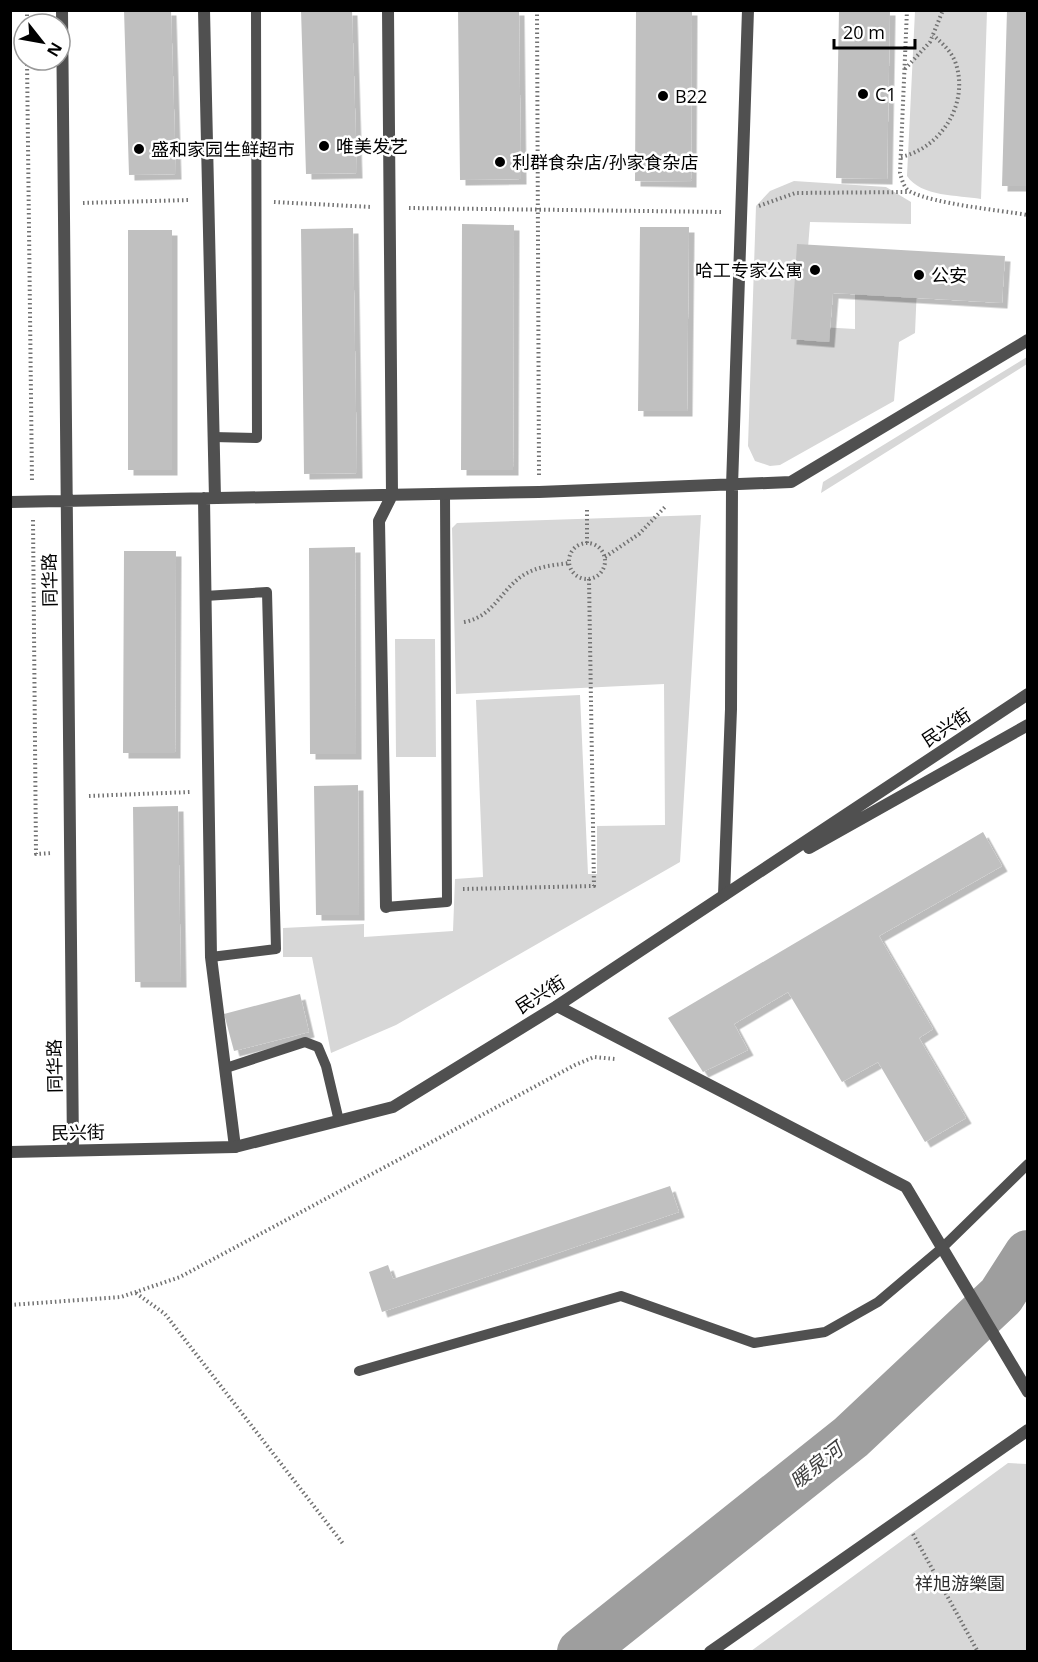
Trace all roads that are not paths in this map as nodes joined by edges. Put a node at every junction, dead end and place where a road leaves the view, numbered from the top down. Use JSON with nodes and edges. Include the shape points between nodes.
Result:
{"nodes":[{"id":1,"x":62,"y":10,"type":"edge"},
{"id":2,"x":204,"y":10,"type":"edge"},
{"id":3,"x":256,"y":10,"type":"edge"},
{"id":4,"x":388,"y":10,"type":"edge"},
{"id":5,"x":748,"y":10,"type":"edge"},
{"id":6,"x":1028,"y":340,"type":"edge"},
{"id":7,"x":213,"y":437,"type":"junction"},
{"id":8,"x":732,"y":486,"type":"junction"},
{"id":9,"x":445,"y":494,"type":"junction"},
{"id":10,"x":392,"y":495,"type":"junction"},
{"id":11,"x":209,"y":498,"type":"junction"},
{"id":12,"x":67,"y":501,"type":"junction"},
{"id":13,"x":10,"y":502,"type":"edge"},
{"id":14,"x":205,"y":596,"type":"junction"},
{"id":15,"x":1028,"y":694,"type":"edge"},
{"id":16,"x":1028,"y":725,"type":"edge"},
{"id":17,"x":724,"y":895,"type":"junction"},
{"id":18,"x":386,"y":908,"type":"joint"},
{"id":19,"x":211,"y":957,"type":"junction"},
{"id":20,"x":557,"y":1005,"type":"junction"},
{"id":21,"x":225,"y":1068,"type":"junction"},
{"id":22,"x":339,"y":1121,"type":"junction"},
{"id":23,"x":235,"y":1147,"type":"junction"},
{"id":24,"x":73,"y":1150,"type":"junction"},
{"id":25,"x":10,"y":1152,"type":"edge"},
{"id":26,"x":1028,"y":1164,"type":"edge"},
{"id":27,"x":942,"y":1248,"type":"junction"},
{"id":28,"x":358,"y":1371,"type":"dead end"},
{"id":29,"x":1025,"y":1388,"type":"edge"},
{"id":30,"x":1028,"y":1430,"type":"edge"},
{"id":31,"x":710,"y":1652,"type":"edge"}],
"edges":[{"from":1,"to":12,"type":"street","name":"同华路"},
{"from":2,"to":7,"type":"street"},
{"from":3,"to":7,"type":"lane","via":[[257,438]]},
{"from":4,"to":10,"type":"street"},
{"from":5,"to":8,"type":"street"},
{"from":6,"to":8,"type":"street","via":[[792,482]]},
{"from":7,"to":11,"type":"street"},
{"from":8,"to":9,"type":"street"},
{"from":8,"to":17,"type":"street","via":[[731,709]]},
{"from":9,"to":10,"type":"street"},
{"from":9,"to":18,"type":"lane","via":[[447,902]]},
{"from":10,"to":11,"type":"street"},
{"from":10,"to":18,"type":"street","via":[[379,521]]},
{"from":11,"to":12,"type":"street"},
{"from":11,"to":14,"type":"street"},
{"from":12,"to":13,"type":"street"},
{"from":12,"to":24,"type":"street","name":"同华路"},
{"from":14,"to":19,"type":"street"},
{"from":14,"to":19,"type":"lane","via":[[267,592],[276,949]]},
{"from":15,"to":17,"type":"street","name":"民兴街"},
{"from":16,"to":17,"type":"street"},
{"from":17,"to":20,"type":"street","name":"民兴街"},
{"from":19,"to":21,"type":"street"},
{"from":20,"to":22,"type":"street","name":"民兴街","via":[[393,1107]]},
{"from":20,"to":27,"type":"street","via":[[906,1187]]},
{"from":21,"to":22,"type":"lane","via":[[305,1042],[318,1047]]},
{"from":21,"to":23,"type":"street"},
{"from":22,"to":23,"type":"street","name":"民兴街"},
{"from":23,"to":24,"type":"street","name":"民兴街"},
{"from":24,"to":25,"type":"street","name":"民兴街"},
{"from":26,"to":27,"type":"lane"},
{"from":27,"to":28,"type":"lane","via":[[878,1302],[825,1332],[754,1343],[621,1296]]},
{"from":27,"to":29,"type":"street"},
{"from":30,"to":31,"type":"street"}]}
